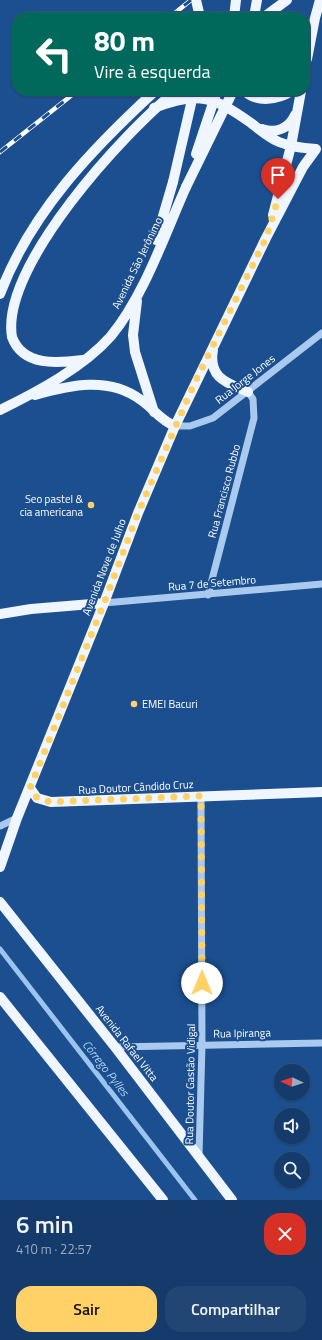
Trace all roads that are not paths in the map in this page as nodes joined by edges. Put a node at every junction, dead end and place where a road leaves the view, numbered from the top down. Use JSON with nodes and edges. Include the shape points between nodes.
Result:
{"nodes":[{"id":1,"x":196,"y":0,"type":"edge"},
{"id":2,"x":236,"y":0,"type":"edge"},
{"id":3,"x":257,"y":0,"type":"edge"},
{"id":4,"x":287,"y":0,"type":"edge"},
{"id":5,"x":320,"y":0,"type":"edge"},
{"id":6,"x":199,"y":12,"type":"edge"},
{"id":7,"x":235,"y":12,"type":"edge"},
{"id":8,"x":255,"y":12,"type":"edge"},
{"id":9,"x":271,"y":12,"type":"edge"},
{"id":10,"x":310,"y":41,"type":"edge"},
{"id":11,"x":150,"y":96,"type":"edge"},
{"id":12,"x":170,"y":96,"type":"edge"},
{"id":13,"x":193,"y":96,"type":"edge"},
{"id":14,"x":215,"y":96,"type":"edge"},
{"id":15,"x":231,"y":96,"type":"edge"},
{"id":16,"x":254,"y":96,"type":"edge"},
{"id":17,"x":284,"y":96,"type":"edge"},
{"id":18,"x":301,"y":96,"type":"edge"},
{"id":19,"x":299,"y":107,"type":"junction"},
{"id":20,"x":154,"y":108,"type":"junction"},
{"id":21,"x":257,"y":128,"type":"junction"},
{"id":22,"x":291,"y":146,"type":"junction"},
{"id":23,"x":319,"y":148,"type":"edge"},
{"id":24,"x":186,"y":187,"type":"junction"},
{"id":25,"x":266,"y":238,"type":"junction"},
{"id":26,"x":142,"y":285,"type":"junction"},
{"id":27,"x":0,"y":294,"type":"edge"},
{"id":28,"x":322,"y":333,"type":"edge"},
{"id":29,"x":215,"y":342,"type":"junction"},
{"id":30,"x":83,"y":360,"type":"junction"},
{"id":31,"x":248,"y":392,"type":"junction"},
{"id":32,"x":20,"y":400,"type":"junction"},
{"id":33,"x":0,"y":410,"type":"edge"},
{"id":34,"x":154,"y":412,"type":"junction"},
{"id":35,"x":175,"y":426,"type":"junction"},
{"id":36,"x":322,"y":584,"type":"edge"},
{"id":37,"x":208,"y":595,"type":"junction"},
{"id":38,"x":104,"y":603,"type":"junction"},
{"id":39,"x":0,"y":614,"type":"edge"},
{"id":40,"x":30,"y":788,"type":"junction"},
{"id":41,"x":322,"y":792,"type":"edge"},
{"id":42,"x":201,"y":796,"type":"junction"},
{"id":43,"x":17,"y":818,"type":"junction"},
{"id":44,"x":0,"y":826,"type":"edge"},
{"id":45,"x":0,"y":867,"type":"edge"},
{"id":46,"x":0,"y":902,"type":"edge"},
{"id":47,"x":1,"y":1000,"type":"edge"},
{"id":48,"x":322,"y":1043,"type":"edge"},
{"id":49,"x":202,"y":1045,"type":"junction"},
{"id":50,"x":115,"y":1047,"type":"junction"},
{"id":51,"x":199,"y":1156,"type":"junction"},
{"id":52,"x":163,"y":1200,"type":"edge"},
{"id":53,"x":232,"y":1200,"type":"edge"}],
"edges":[{"from":1,"to":6,"type":"main road"},
{"from":2,"to":7,"type":"main road"},
{"from":3,"to":8,"type":"main road"},
{"from":4,"to":9,"type":"main road"},
{"from":5,"to":10,"type":"main road"},
{"from":11,"to":27,"type":"main road","via":[[64,184],[22,244]]},
{"from":12,"to":20,"type":"main road"},
{"from":13,"to":26,"type":"main road","bridge":true,"via":[[173,182]]},
{"from":14,"to":24,"type":"main road","bridge":true},
{"from":15,"to":24,"type":"main road","bridge":true},
{"from":16,"to":17,"type":"main road","via":[[270,99]]},
{"from":18,"to":19,"type":"main road"},
{"from":19,"to":21,"type":"main road","via":[[283,129],[274,131]]},
{"from":19,"to":22,"type":"main road"},
{"from":20,"to":21,"type":"main road","via":[[175,100],[200,98],[231,109]]},
{"from":20,"to":30,"type":"main road","via":[[95,167],[52,220],[33,251],[12,299],[10,330],[14,342],[22,352],[33,359],[47,362]]},
{"from":21,"to":22,"type":"main road"},
{"from":22,"to":23,"type":"main road"},
{"from":22,"to":25,"type":"main road"},
{"from":23,"to":25,"type":"main road","via":[[303,167]]},
{"from":24,"to":26,"type":"main road","name":"Avenida São Jerônimo"},
{"from":25,"to":29,"type":"main road","name":"Avenida Nove de Julho"},
{"from":26,"to":30,"type":"main road","name":"Avenida São Jerônimo","via":[[122,322],[110,337]]},
{"from":26,"to":34,"type":"main road","via":[[134,316],[133,335],[135,352]]},
{"from":28,"to":31,"type":"street","name":"Rua Jorge Jones"},
{"from":29,"to":31,"type":"main road","via":[[212,362],[218,376]]},
{"from":29,"to":35,"type":"main road","name":"Avenida Nove de Julho"},
{"from":30,"to":32,"type":"main road","name":"Avenida São Jerônimo","via":[[62,376]]},
{"from":31,"to":35,"type":"street","name":"Rua Jorge Jones","via":[[213,418],[190,426]]},
{"from":31,"to":37,"type":"street","name":"Rua Francisco Rubbo","via":[[253,400],[254,418]]},
{"from":32,"to":33,"type":"main road","name":"Avenida São Jerônimo"},
{"from":32,"to":34,"type":"main road","via":[[62,387],[102,385],[129,393],[142,400]]},
{"from":34,"to":35,"type":"main road","via":[[166,423]]},
{"from":35,"to":38,"type":"main road","name":"Avenida Nove de Julho"},
{"from":36,"to":37,"type":"street","name":"Rua 7 de Setembro"},
{"from":37,"to":38,"type":"street","name":"Rua 7 de Setembro"},
{"from":38,"to":39,"type":"main road"},
{"from":38,"to":40,"type":"main road","name":"Avenida Nove de Julho"},
{"from":40,"to":42,"type":"main road","name":"Rua Doutor Cândido Cruz","via":[[37,798],[51,802]]},
{"from":40,"to":43,"type":"main road","name":"Avenida Nove de Julho"},
{"from":41,"to":42,"type":"main road","name":"Rua Doutor Cândido Cruz"},
{"from":42,"to":49,"type":"street","name":"Rua Doutor Gastão Vidigal"},
{"from":43,"to":44,"type":"street"},
{"from":43,"to":45,"type":"main road","name":"Avenida Nove de Julho"},
{"from":46,"to":50,"type":"main road","name":"Avenida Rafael Vitta"},
{"from":47,"to":52,"type":"main road"},
{"from":48,"to":49,"type":"street","name":"Rua Ipiranga"},
{"from":49,"to":50,"type":"street","name":"Rua Ipiranga"},
{"from":49,"to":51,"type":"street","name":"Rua Doutor Gastão Vidigal"},
{"from":50,"to":51,"type":"main road","name":"Avenida Rafael Vitta"},
{"from":51,"to":53,"type":"main road","name":"Avenida Rafael Vitta"}]}
